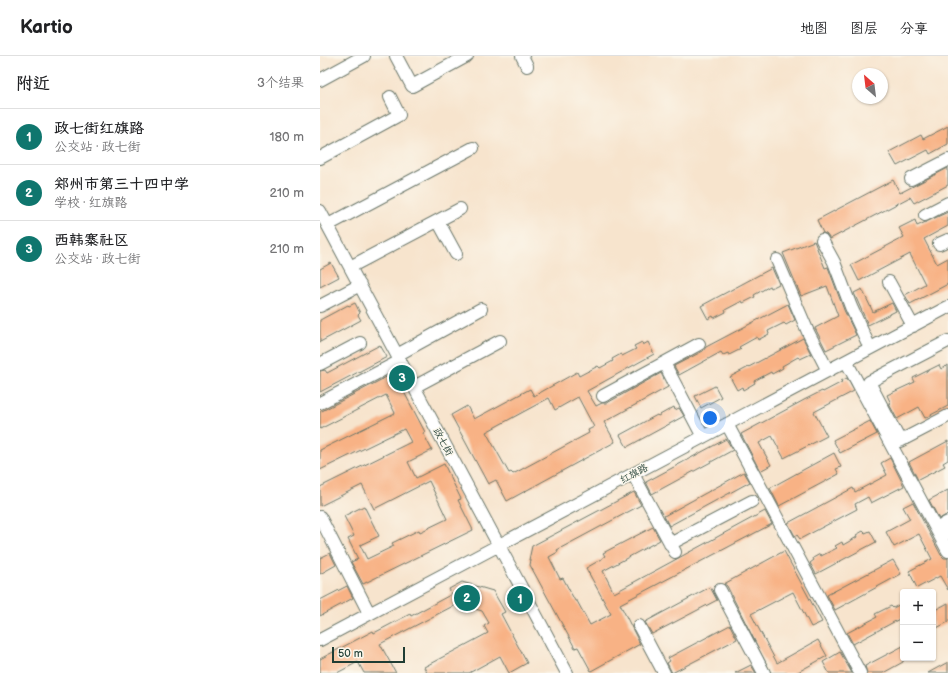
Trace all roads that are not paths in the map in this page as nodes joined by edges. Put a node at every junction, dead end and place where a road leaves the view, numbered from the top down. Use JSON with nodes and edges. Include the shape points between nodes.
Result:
{"nodes":[{"id":1,"x":364,"y":56,"type":"edge"},
{"id":2,"x":396,"y":56,"type":"edge"},
{"id":3,"x":467,"y":56,"type":"edge"},
{"id":4,"x":320,"y":80,"type":"edge"},
{"id":5,"x":390,"y":97,"type":"dead end"},
{"id":6,"x":474,"y":148,"type":"dead end"},
{"id":7,"x":320,"y":158,"type":"edge"},
{"id":8,"x":948,"y":160,"type":"edge"},
{"id":9,"x":911,"y":179,"type":"dead end"},
{"id":10,"x":948,"y":203,"type":"edge"},
{"id":11,"x":460,"y":209,"type":"dead end"},
{"id":12,"x":320,"y":211,"type":"edge"},
{"id":13,"x":925,"y":215,"type":"dead end"},
{"id":14,"x":438,"y":221,"type":"junction"},
{"id":15,"x":328,"y":225,"type":"junction"},
{"id":16,"x":822,"y":240,"type":"dead end"},
{"id":17,"x":456,"y":254,"type":"dead end"},
{"id":18,"x":777,"y":260,"type":"dead end"},
{"id":19,"x":350,"y":267,"type":"junction"},
{"id":20,"x":889,"y":282,"type":"dead end"},
{"id":21,"x":360,"y":285,"type":"junction"},
{"id":22,"x":320,"y":306,"type":"edge"},
{"id":23,"x":481,"y":309,"type":"dead end"},
{"id":24,"x":946,"y":312,"type":"edge"},
{"id":25,"x":912,"y":326,"type":"junction"},
{"id":26,"x":500,"y":341,"type":"dead end"},
{"id":27,"x":948,"y":341,"type":"edge"},
{"id":28,"x":360,"y":343,"type":"dead end"},
{"id":29,"x":699,"y":344,"type":"dead end"},
{"id":30,"x":870,"y":348,"type":"junction"},
{"id":31,"x":398,"y":358,"type":"junction"},
{"id":32,"x":846,"y":361,"type":"junction"},
{"id":33,"x":321,"y":362,"type":"edge"},
{"id":34,"x":664,"y":363,"type":"junction"},
{"id":35,"x":828,"y":371,"type":"junction"},
{"id":36,"x":414,"y":387,"type":"junction"},
{"id":37,"x":603,"y":396,"type":"dead end"},
{"id":38,"x":320,"y":403,"type":"edge"},
{"id":39,"x":948,"y":416,"type":"edge"},
{"id":40,"x":727,"y":424,"type":"junction"},
{"id":41,"x":703,"y":437,"type":"junction"},
{"id":42,"x":633,"y":474,"type":"junction"},
{"id":43,"x":752,"y":501,"type":"dead end"},
{"id":44,"x":320,"y":517,"type":"edge"},
{"id":45,"x":948,"y":522,"type":"edge"},
{"id":46,"x":948,"y":533,"type":"edge"},
{"id":47,"x":498,"y":545,"type":"junction"},
{"id":48,"x":948,"y":551,"type":"edge"},
{"id":49,"x":720,"y":590,"type":"dead end"},
{"id":50,"x":369,"y":614,"type":"junction"},
{"id":51,"x":639,"y":626,"type":"dead end"},
{"id":52,"x":320,"y":640,"type":"edge"},
{"id":53,"x":567,"y":673,"type":"edge"},
{"id":54,"x":664,"y":673,"type":"edge"},
{"id":55,"x":764,"y":673,"type":"edge"},
{"id":56,"x":860,"y":673,"type":"edge"}],
"edges":[{"from":1,"to":4,"type":"street"},
{"from":2,"to":3,"type":"street","via":[[412,86]]},
{"from":5,"to":7,"type":"street","via":[[400,115]]},
{"from":6,"to":15,"type":"street"},
{"from":8,"to":9,"type":"street"},
{"from":10,"to":13,"type":"street"},
{"from":11,"to":14,"type":"street"},
{"from":12,"to":15,"type":"street","name":"政七街"},
{"from":14,"to":17,"type":"street"},
{"from":14,"to":19,"type":"street"},
{"from":15,"to":19,"type":"street","name":"政七街"},
{"from":16,"to":30,"type":"street","via":[[834,262]]},
{"from":18,"to":35,"type":"street"},
{"from":19,"to":21,"type":"street","name":"政七街"},
{"from":20,"to":25,"type":"street"},
{"from":21,"to":22,"type":"street"},
{"from":21,"to":31,"type":"street","name":"政七街"},
{"from":23,"to":31,"type":"street"},
{"from":24,"to":25,"type":"street","name":"红旗路"},
{"from":25,"to":30,"type":"street","name":"红旗路"},
{"from":26,"to":36,"type":"street"},
{"from":27,"to":39,"type":"street","via":[[869,382],[900,441]]},
{"from":28,"to":33,"type":"street"},
{"from":29,"to":34,"type":"street"},
{"from":30,"to":32,"type":"street","name":"红旗路"},
{"from":31,"to":36,"type":"street","name":"政七街"},
{"from":31,"to":38,"type":"street"},
{"from":32,"to":35,"type":"street","name":"红旗路"},
{"from":32,"to":48,"type":"street"},
{"from":34,"to":37,"type":"street"},
{"from":34,"to":41,"type":"street"},
{"from":35,"to":40,"type":"street","name":"红旗路"},
{"from":36,"to":47,"type":"street","name":"政七街"},
{"from":40,"to":41,"type":"street","name":"红旗路"},
{"from":40,"to":56,"type":"street"},
{"from":41,"to":42,"type":"street","name":"红旗路"},
{"from":42,"to":43,"type":"street","via":[[672,548]]},
{"from":42,"to":47,"type":"street","name":"红旗路"},
{"from":44,"to":50,"type":"street"},
{"from":45,"to":46,"type":"street","via":[[944,524]]},
{"from":47,"to":50,"type":"street","name":"红旗路"},
{"from":47,"to":53,"type":"street","name":"政七街"},
{"from":49,"to":55,"type":"street"},
{"from":50,"to":52,"type":"street","name":"红旗路"},
{"from":51,"to":54,"type":"street"}]}
